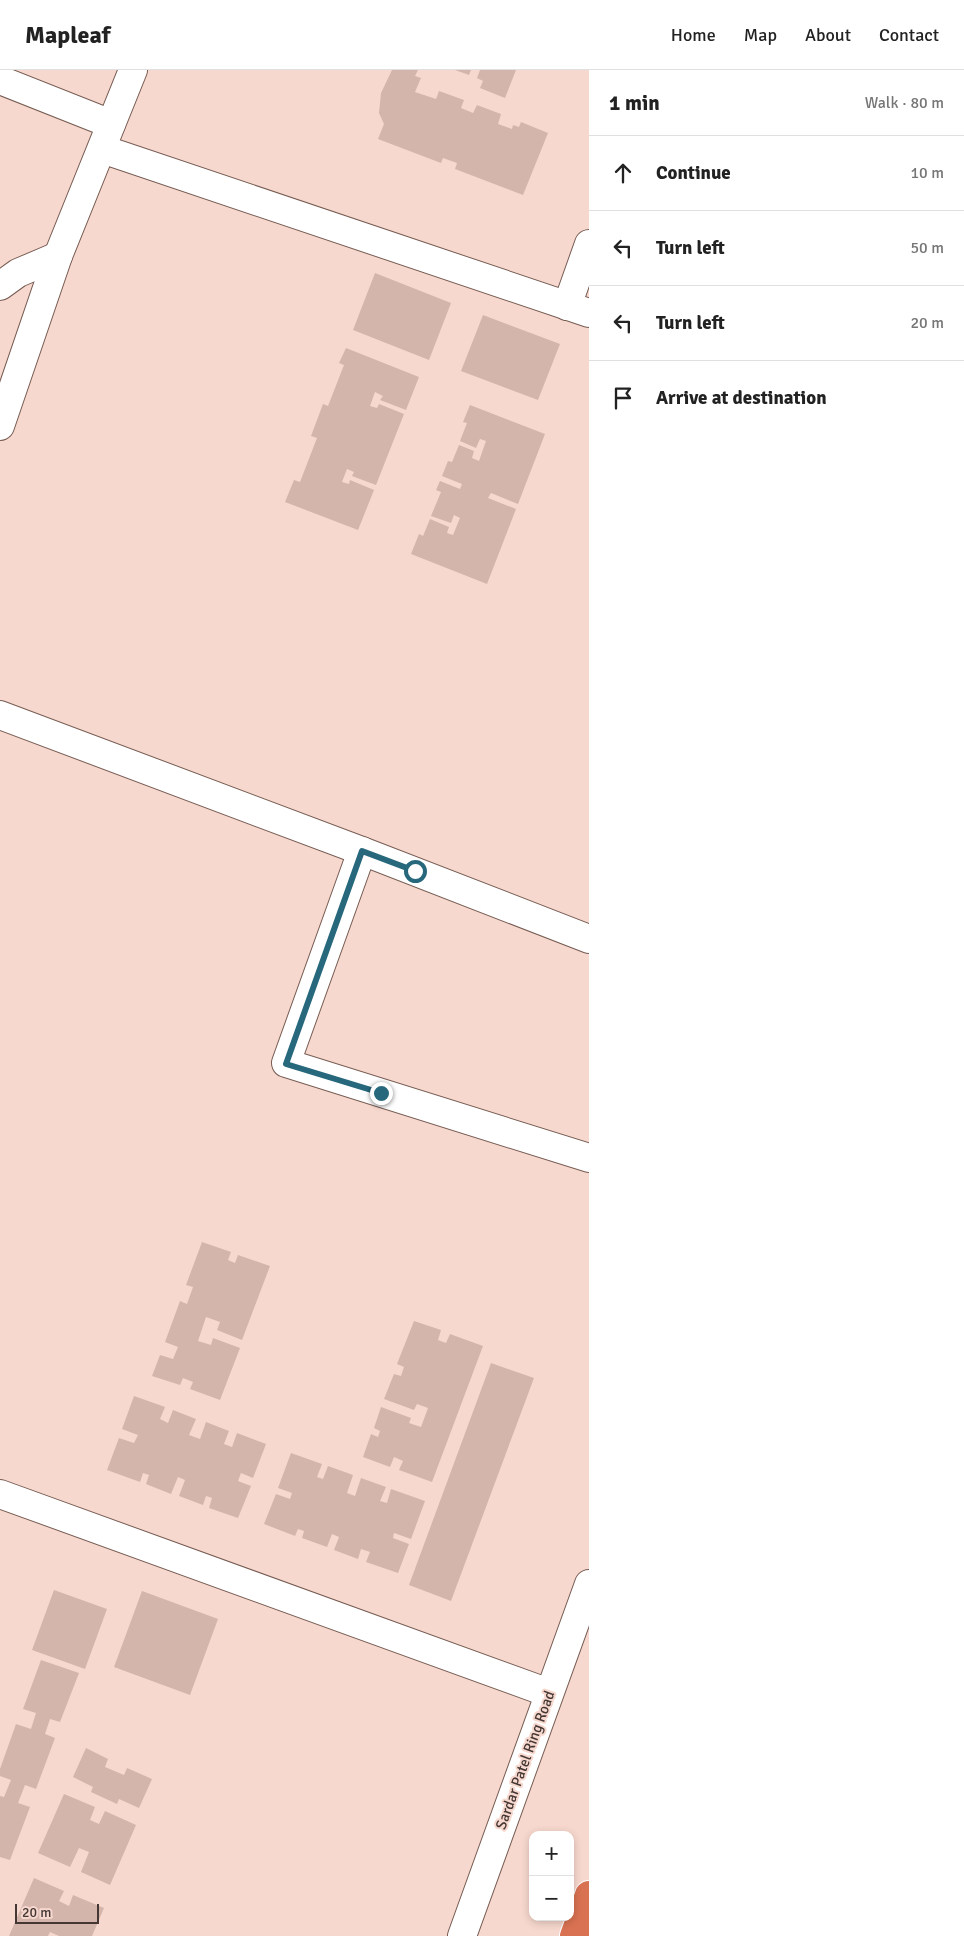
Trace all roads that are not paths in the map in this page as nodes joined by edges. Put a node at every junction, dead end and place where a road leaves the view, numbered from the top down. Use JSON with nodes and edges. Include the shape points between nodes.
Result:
{"nodes":[{"id":1,"x":133,"y":70,"type":"edge"},
{"id":2,"x":0,"y":80,"type":"edge"},
{"id":3,"x":106,"y":136,"type":"junction"},
{"id":4,"x":589,"y":244,"type":"edge"},
{"id":5,"x":58,"y":256,"type":"junction"},
{"id":6,"x":0,"y":286,"type":"edge"},
{"id":7,"x":578,"y":310,"type":"edge"},
{"id":8,"x":0,"y":426,"type":"edge"},
{"id":9,"x":0,"y":715,"type":"edge"},
{"id":10,"x":362,"y":851,"type":"junction"},
{"id":11,"x":589,"y":939,"type":"edge"},
{"id":12,"x":589,"y":1158,"type":"edge"},
{"id":13,"x":0,"y":1494,"type":"edge"},
{"id":14,"x":589,"y":1584,"type":"edge"},
{"id":15,"x":549,"y":1693,"type":"junction"},
{"id":16,"x":589,"y":1894,"type":"edge"},
{"id":17,"x":462,"y":1936,"type":"edge"},
{"id":18,"x":574,"y":1936,"type":"edge"}],
"edges":[{"from":1,"to":3,"type":"street"},
{"from":2,"to":3,"type":"street"},
{"from":3,"to":5,"type":"street"},
{"from":3,"to":7,"type":"street"},
{"from":4,"to":7,"type":"street"},
{"from":5,"to":6,"type":"street","via":[[18,273]]},
{"from":5,"to":8,"type":"street"},
{"from":9,"to":10,"type":"street"},
{"from":10,"to":11,"type":"street"},
{"from":10,"to":12,"type":"street","via":[[286,1064]]},
{"from":13,"to":15,"type":"street"},
{"from":14,"to":15,"type":"street","name":"Sardar Patel Ring Road"},
{"from":15,"to":17,"type":"street","name":"Sardar Patel Ring Road"},
{"from":16,"to":18,"type":"highway"}]}
